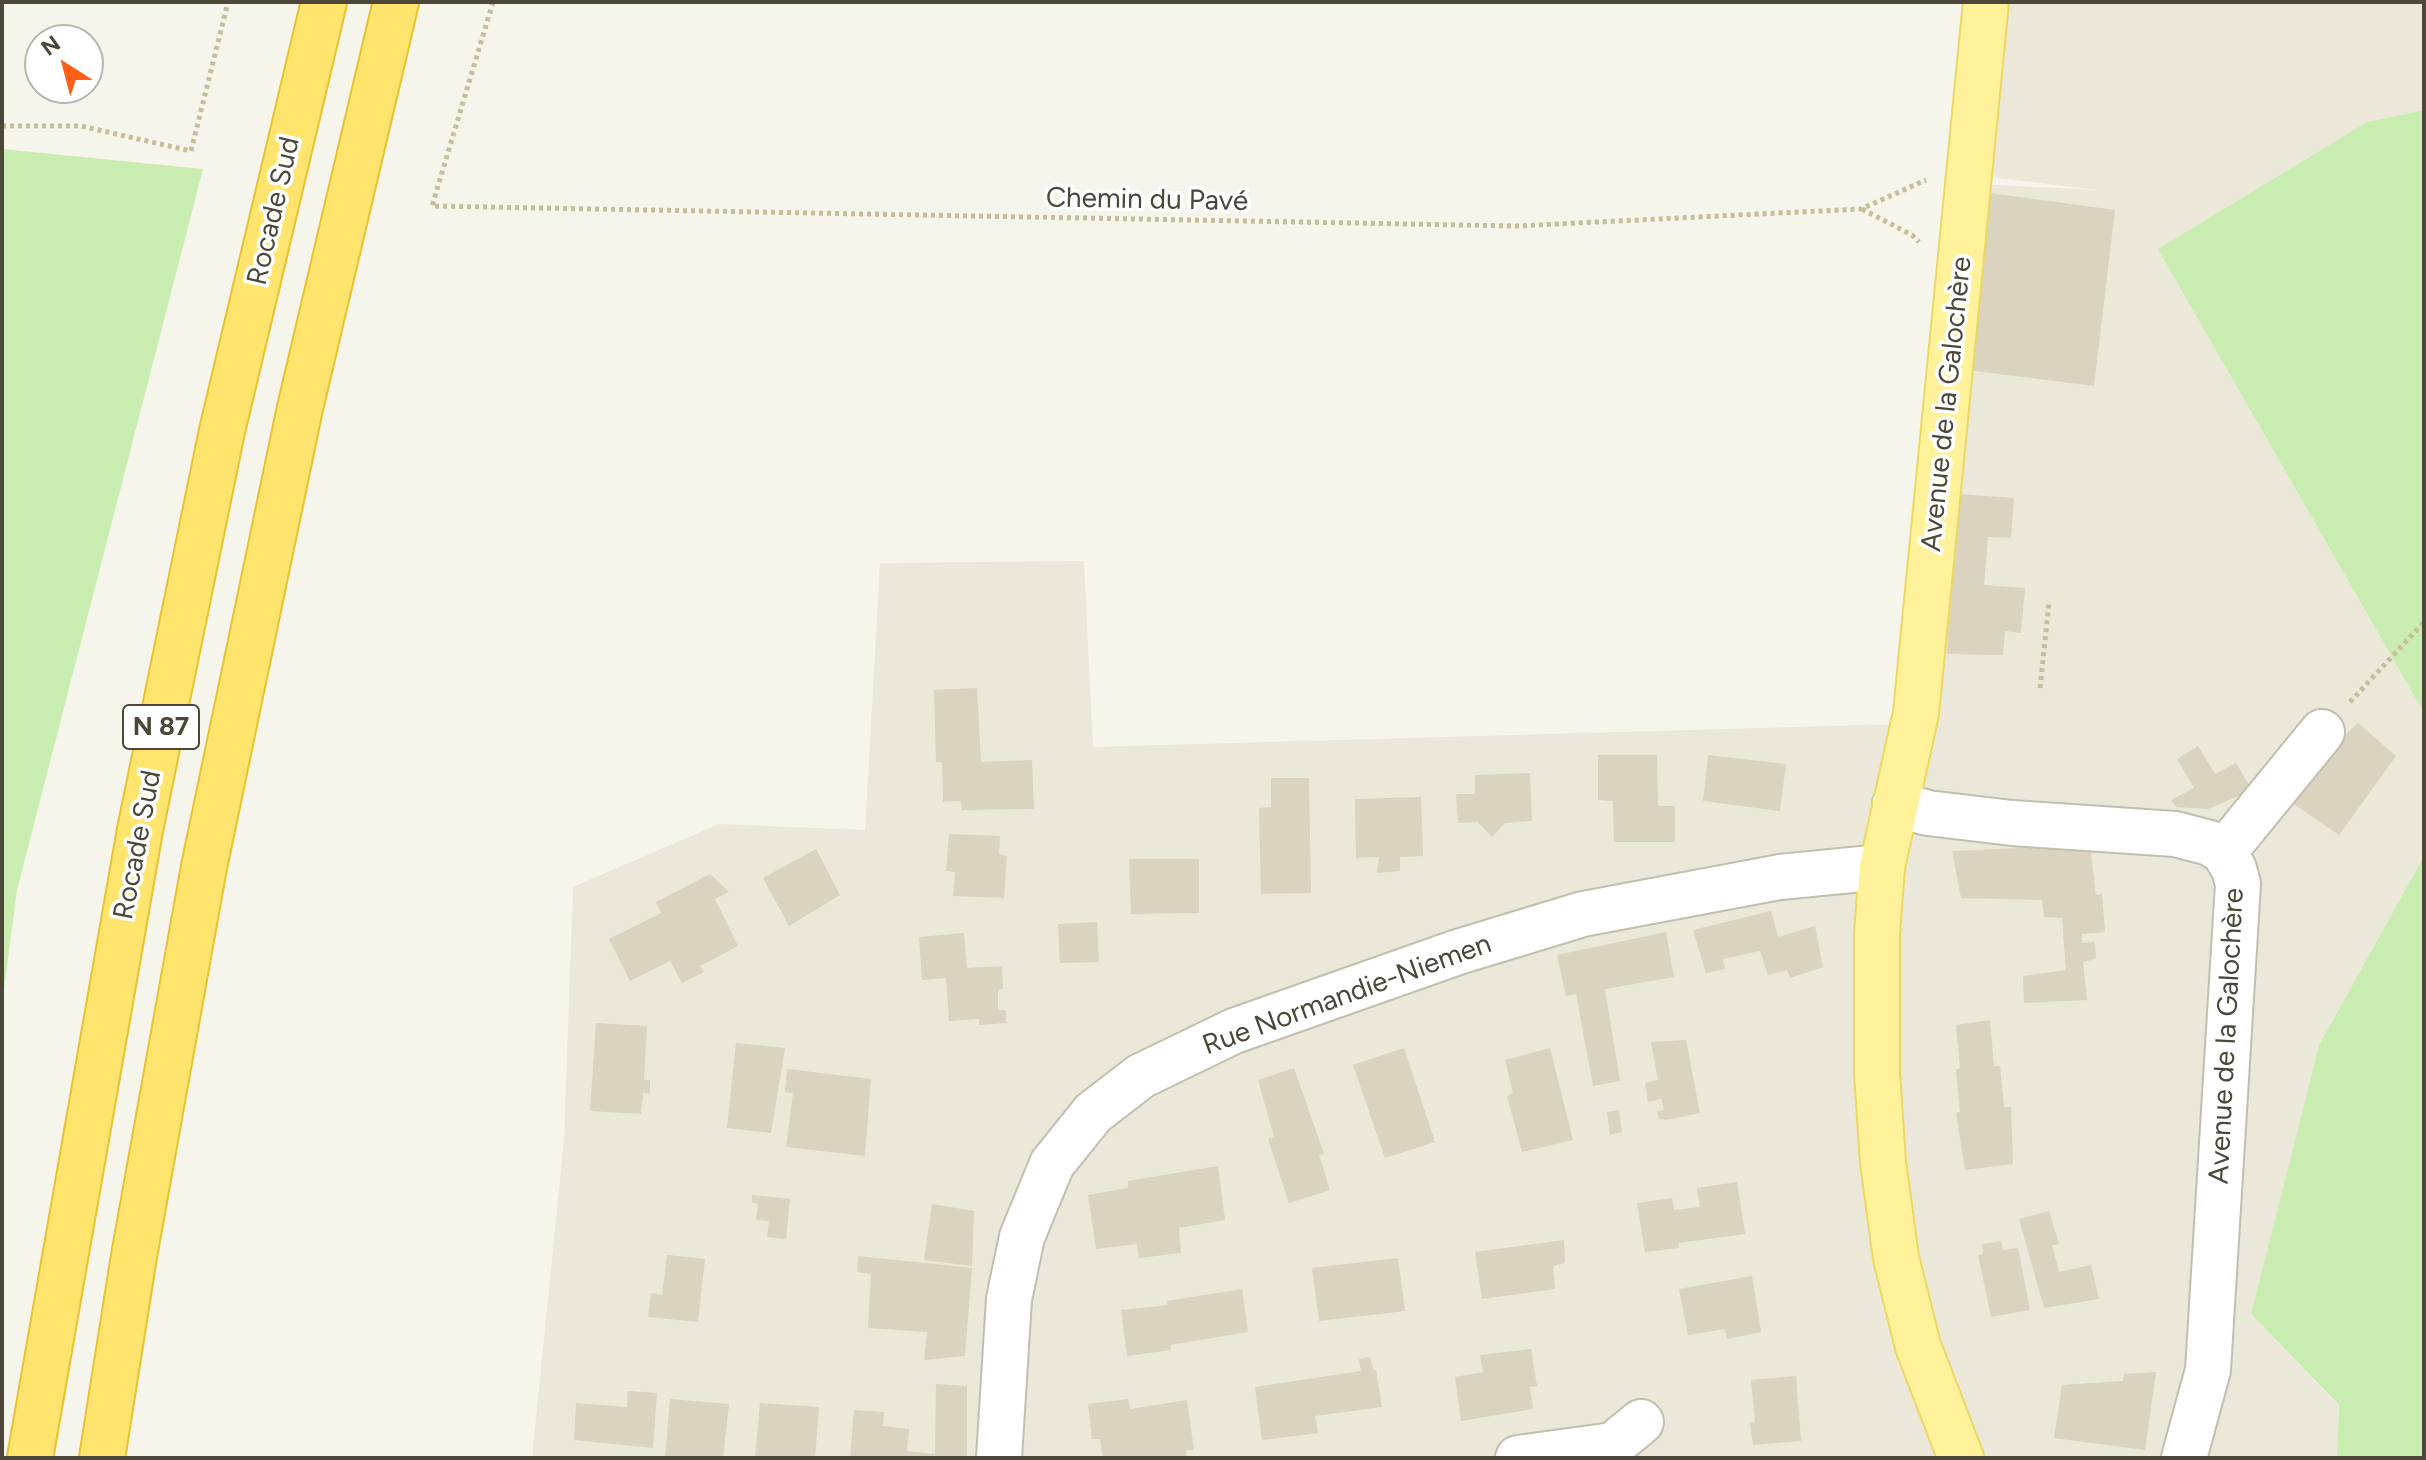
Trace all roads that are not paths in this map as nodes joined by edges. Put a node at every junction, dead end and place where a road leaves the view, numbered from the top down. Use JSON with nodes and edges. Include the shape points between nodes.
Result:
{"nodes":[{"id":1,"x":324,"y":2,"type":"edge"},
{"id":2,"x":396,"y":2,"type":"edge"},
{"id":3,"x":1986,"y":2,"type":"edge"},
{"id":4,"x":2322,"y":732,"type":"road end"},
{"id":5,"x":1895,"y":804,"type":"junction"},
{"id":6,"x":2224,"y":852,"type":"junction"},
{"id":7,"x":1882,"y":867,"type":"junction"},
{"id":8,"x":1641,"y":1422,"type":"dead end"},
{"id":9,"x":30,"y":1458,"type":"edge"},
{"id":10,"x":102,"y":1458,"type":"edge"},
{"id":11,"x":999,"y":1458,"type":"edge"},
{"id":12,"x":1518,"y":1458,"type":"edge"},
{"id":13,"x":1961,"y":1458,"type":"edge"},
{"id":14,"x":2184,"y":1458,"type":"edge"}],
"edges":[{"from":1,"to":9,"type":"highway","name":"Rocade Sud","number":"N 87","via":[[222,431],[140,830]]},
{"from":2,"to":10,"type":"highway","number":"N 87","via":[[300,408],[204,867]]},
{"from":3,"to":5,"type":"main road","name":"Avenue de la Galochère","via":[[1916,713]]},
{"from":4,"to":6,"type":"street"},
{"from":5,"to":6,"type":"street","name":"Avenue de la Galochère","via":[[2012,823],[2175,834]]},
{"from":5,"to":7,"type":"main road","name":"Avenue de la Galochère"},
{"from":6,"to":14,"type":"street","name":"Avenue de la Galochère","via":[[2238,884],[2208,1370]]},
{"from":7,"to":11,"type":"street","name":"Rue Normandie-Niemen","via":[[1780,877],[1583,914],[1234,1031],[1141,1076],[1093,1113],[1052,1164],[1022,1237],[1009,1299]]},
{"from":7,"to":13,"type":"main road","name":"Avenue de la Galochère","via":[[1877,1073],[1887,1200],[1918,1346]]},
{"from":8,"to":12,"type":"street","via":[[1613,1445]]}]}
